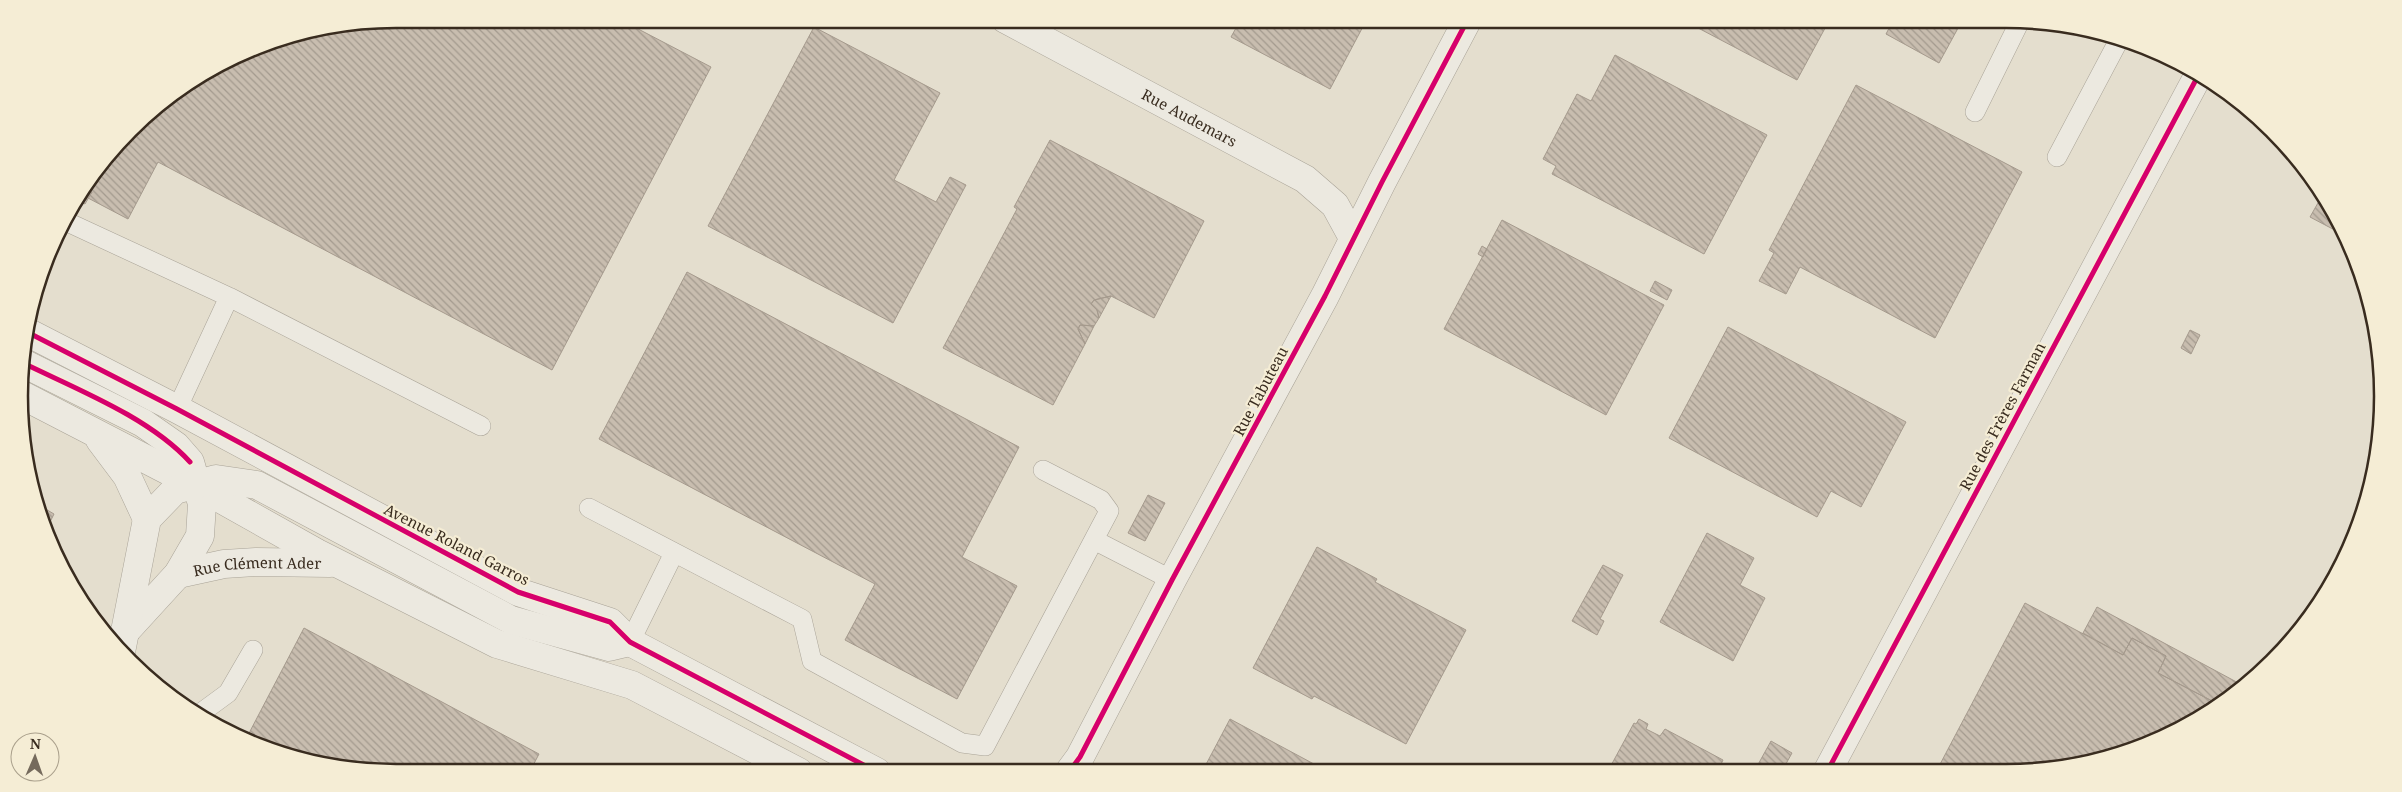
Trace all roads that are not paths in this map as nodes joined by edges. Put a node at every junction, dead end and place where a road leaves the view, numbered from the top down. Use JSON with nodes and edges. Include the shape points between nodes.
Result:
{"nodes":[{"id":1,"x":1022,"y":28,"type":"edge"},
{"id":2,"x":1463,"y":28,"type":"edge"},
{"id":3,"x":2017,"y":28,"type":"edge"},
{"id":4,"x":2116,"y":45,"type":"edge"},
{"id":5,"x":2196,"y":80,"type":"edge"},
{"id":6,"x":1975,"y":112,"type":"dead end"},
{"id":7,"x":2056,"y":158,"type":"dead end"},
{"id":8,"x":71,"y":224,"type":"edge"},
{"id":9,"x":1353,"y":238,"type":"junction"},
{"id":10,"x":229,"y":297,"type":"junction"},
{"id":11,"x":33,"y":335,"type":"edge"},
{"id":12,"x":29,"y":365,"type":"edge"},
{"id":13,"x":28,"y":398,"type":"edge"},
{"id":14,"x":177,"y":409,"type":"junction"},
{"id":15,"x":481,"y":426,"type":"dead end"},
{"id":16,"x":96,"y":435,"type":"junction"},
{"id":17,"x":1043,"y":470,"type":"dead end"},
{"id":18,"x":187,"y":479,"type":"junction"},
{"id":19,"x":589,"y":508,"type":"dead end"},
{"id":20,"x":147,"y":519,"type":"junction"},
{"id":21,"x":1094,"y":540,"type":"junction"},
{"id":22,"x":674,"y":553,"type":"junction"},
{"id":23,"x":337,"y":563,"type":"junction"},
{"id":24,"x":178,"y":574,"type":"junction"},
{"id":25,"x":1172,"y":580,"type":"junction"},
{"id":26,"x":630,"y":642,"type":"junction"},
{"id":27,"x":122,"y":643,"type":"edge"},
{"id":28,"x":254,"y":650,"type":"dead end"},
{"id":29,"x":204,"y":710,"type":"edge"},
{"id":30,"x":784,"y":764,"type":"edge"},
{"id":31,"x":862,"y":764,"type":"edge"},
{"id":32,"x":1075,"y":764,"type":"edge"},
{"id":33,"x":1831,"y":764,"type":"edge"}],
"edges":[{"from":1,"to":9,"type":"street","name":"Rue Audemars","via":[[1305,179],[1335,205]]},
{"from":2,"to":9,"type":"street","name":"Rue Tabuteau"},
{"from":3,"to":6,"type":"lane"},
{"from":4,"to":7,"type":"lane"},
{"from":5,"to":33,"type":"street","name":"Rue des Frères Farman"},
{"from":8,"to":10,"type":"lane"},
{"from":9,"to":25,"type":"street","name":"Rue Tabuteau"},
{"from":10,"to":14,"type":"lane"},
{"from":10,"to":15,"type":"lane"},
{"from":11,"to":14,"type":"street","name":"Avenue Roland Garros"},
{"from":12,"to":18,"type":"street","via":[[143,423],[176,446]]},
{"from":13,"to":16,"type":"street"},
{"from":14,"to":26,"type":"street","name":"Avenue Roland Garros","via":[[518,592],[610,622]]},
{"from":16,"to":18,"type":"street"},
{"from":16,"to":20,"type":"street","via":[[127,476]]},
{"from":17,"to":21,"type":"lane","via":[[1101,500],[1109,511]]},
{"from":18,"to":20,"type":"street"},
{"from":18,"to":23,"type":"street"},
{"from":18,"to":24,"type":"street","name":"Rue Clément Ader","via":[[202,504],[200,536]]},
{"from":18,"to":26,"type":"street","via":[[216,479],[256,485],[511,620],[609,647]]},
{"from":19,"to":22,"type":"lane"},
{"from":20,"to":27,"type":"street","name":"Rue Clément Ader"},
{"from":21,"to":22,"type":"lane","via":[[985,746],[962,743],[812,661],[802,618]]},
{"from":21,"to":25,"type":"lane"},
{"from":22,"to":26,"type":"lane"},
{"from":23,"to":24,"type":"street","name":"Rue Clément Ader","via":[[224,564]]},
{"from":23,"to":30,"type":"street","via":[[497,644],[632,685]]},
{"from":24,"to":27,"type":"street","name":"Rue Clément Ader"},
{"from":25,"to":32,"type":"street","name":"Rue Tabuteau"},
{"from":26,"to":31,"type":"street","name":"Avenue Roland Garros"},
{"from":28,"to":29,"type":"lane","via":[[228,693]]}]}
